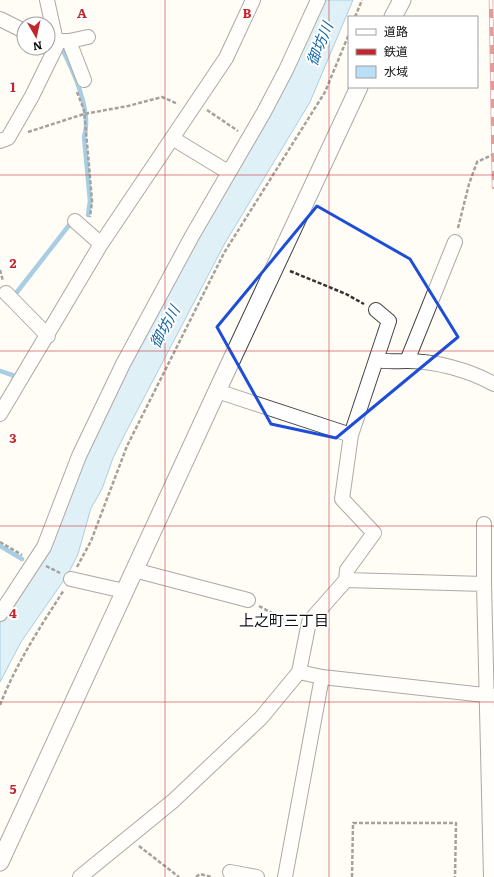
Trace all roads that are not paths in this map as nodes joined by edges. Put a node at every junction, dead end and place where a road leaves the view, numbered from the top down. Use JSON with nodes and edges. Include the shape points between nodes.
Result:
{"nodes":[{"id":1,"x":47,"y":0,"type":"edge"},
{"id":2,"x":253,"y":0,"type":"edge"},
{"id":3,"x":318,"y":0,"type":"edge"},
{"id":4,"x":402,"y":0,"type":"edge"},
{"id":5,"x":394,"y":16,"type":"edge"},
{"id":6,"x":0,"y":19,"type":"edge"},
{"id":7,"x":16,"y":27,"type":"edge"},
{"id":8,"x":88,"y":37,"type":"dead end"},
{"id":9,"x":57,"y":43,"type":"edge"},
{"id":10,"x":80,"y":84,"type":"road end"},
{"id":11,"x":359,"y":88,"type":"edge"},
{"id":12,"x":172,"y":138,"type":"junction"},
{"id":13,"x":4,"y":139,"type":"edge"},
{"id":14,"x":228,"y":172,"type":"junction"},
{"id":15,"x":79,"y":224,"type":"road end"},
{"id":16,"x":454,"y":242,"type":"road end"},
{"id":17,"x":101,"y":244,"type":"junction"},
{"id":18,"x":6,"y":293,"type":"dead end"},
{"id":19,"x":376,"y":310,"type":"road end"},
{"id":20,"x":48,"y":336,"type":"junction"},
{"id":21,"x":376,"y":360,"type":"junction"},
{"id":22,"x":407,"y":361,"type":"junction"},
{"id":23,"x":494,"y":384,"type":"edge"},
{"id":24,"x":217,"y":391,"type":"junction"},
{"id":25,"x":0,"y":414,"type":"edge"},
{"id":26,"x":351,"y":435,"type":"junction"},
{"id":27,"x":484,"y":524,"type":"dead end"},
{"id":28,"x":134,"y":570,"type":"junction"},
{"id":29,"x":68,"y":577,"type":"road end"},
{"id":30,"x":346,"y":580,"type":"junction"},
{"id":31,"x":484,"y":584,"type":"junction"},
{"id":32,"x":124,"y":591,"type":"junction"},
{"id":33,"x":248,"y":600,"type":"road end"},
{"id":34,"x":0,"y":614,"type":"edge"},
{"id":35,"x":299,"y":672,"type":"junction"},
{"id":36,"x":322,"y":677,"type":"junction"},
{"id":37,"x":491,"y":696,"type":"edge"},
{"id":38,"x":0,"y":862,"type":"edge"},
{"id":39,"x":230,"y":872,"type":"dead end"},
{"id":40,"x":83,"y":876,"type":"edge"},
{"id":41,"x":257,"y":877,"type":"edge"},
{"id":42,"x":285,"y":877,"type":"edge"},
{"id":43,"x":491,"y":877,"type":"edge"}],
"edges":[{"from":1,"to":9,"type":"street"},
{"from":2,"to":12,"type":"street","via":[[226,58]]},
{"from":3,"to":14,"type":"street","via":[[286,70]]},
{"from":4,"to":5,"type":"street"},
{"from":6,"to":7,"type":"street"},
{"from":8,"to":9,"type":"street"},
{"from":9,"to":10,"type":"street"},
{"from":9,"to":13,"type":"street","via":[[32,96]]},
{"from":11,"to":24,"type":"street"},
{"from":12,"to":14,"type":"street"},
{"from":12,"to":17,"type":"street"},
{"from":14,"to":34,"type":"street","via":[[123,364],[79,456],[40,563]]},
{"from":15,"to":17,"type":"street"},
{"from":16,"to":22,"type":"street"},
{"from":17,"to":20,"type":"street"},
{"from":18,"to":20,"type":"street"},
{"from":19,"to":21,"type":"street","via":[[389,321]]},
{"from":20,"to":25,"type":"street"},
{"from":21,"to":22,"type":"street","via":[[389,363]]},
{"from":21,"to":26,"type":"street"},
{"from":22,"to":23,"type":"street","via":[[457,369]]},
{"from":24,"to":26,"type":"street"},
{"from":24,"to":28,"type":"street"},
{"from":26,"to":30,"type":"street","via":[[342,499],[374,533],[347,570]]},
{"from":27,"to":31,"type":"street"},
{"from":28,"to":32,"type":"street"},
{"from":28,"to":33,"type":"street"},
{"from":29,"to":32,"type":"street"},
{"from":30,"to":31,"type":"street"},
{"from":30,"to":35,"type":"street","via":[[309,622]]},
{"from":31,"to":37,"type":"street"},
{"from":32,"to":38,"type":"street"},
{"from":35,"to":36,"type":"street"},
{"from":35,"to":40,"type":"street","via":[[261,718],[173,801]]},
{"from":36,"to":37,"type":"street"},
{"from":36,"to":42,"type":"street"},
{"from":37,"to":43,"type":"street"},
{"from":39,"to":41,"type":"street"}]}
